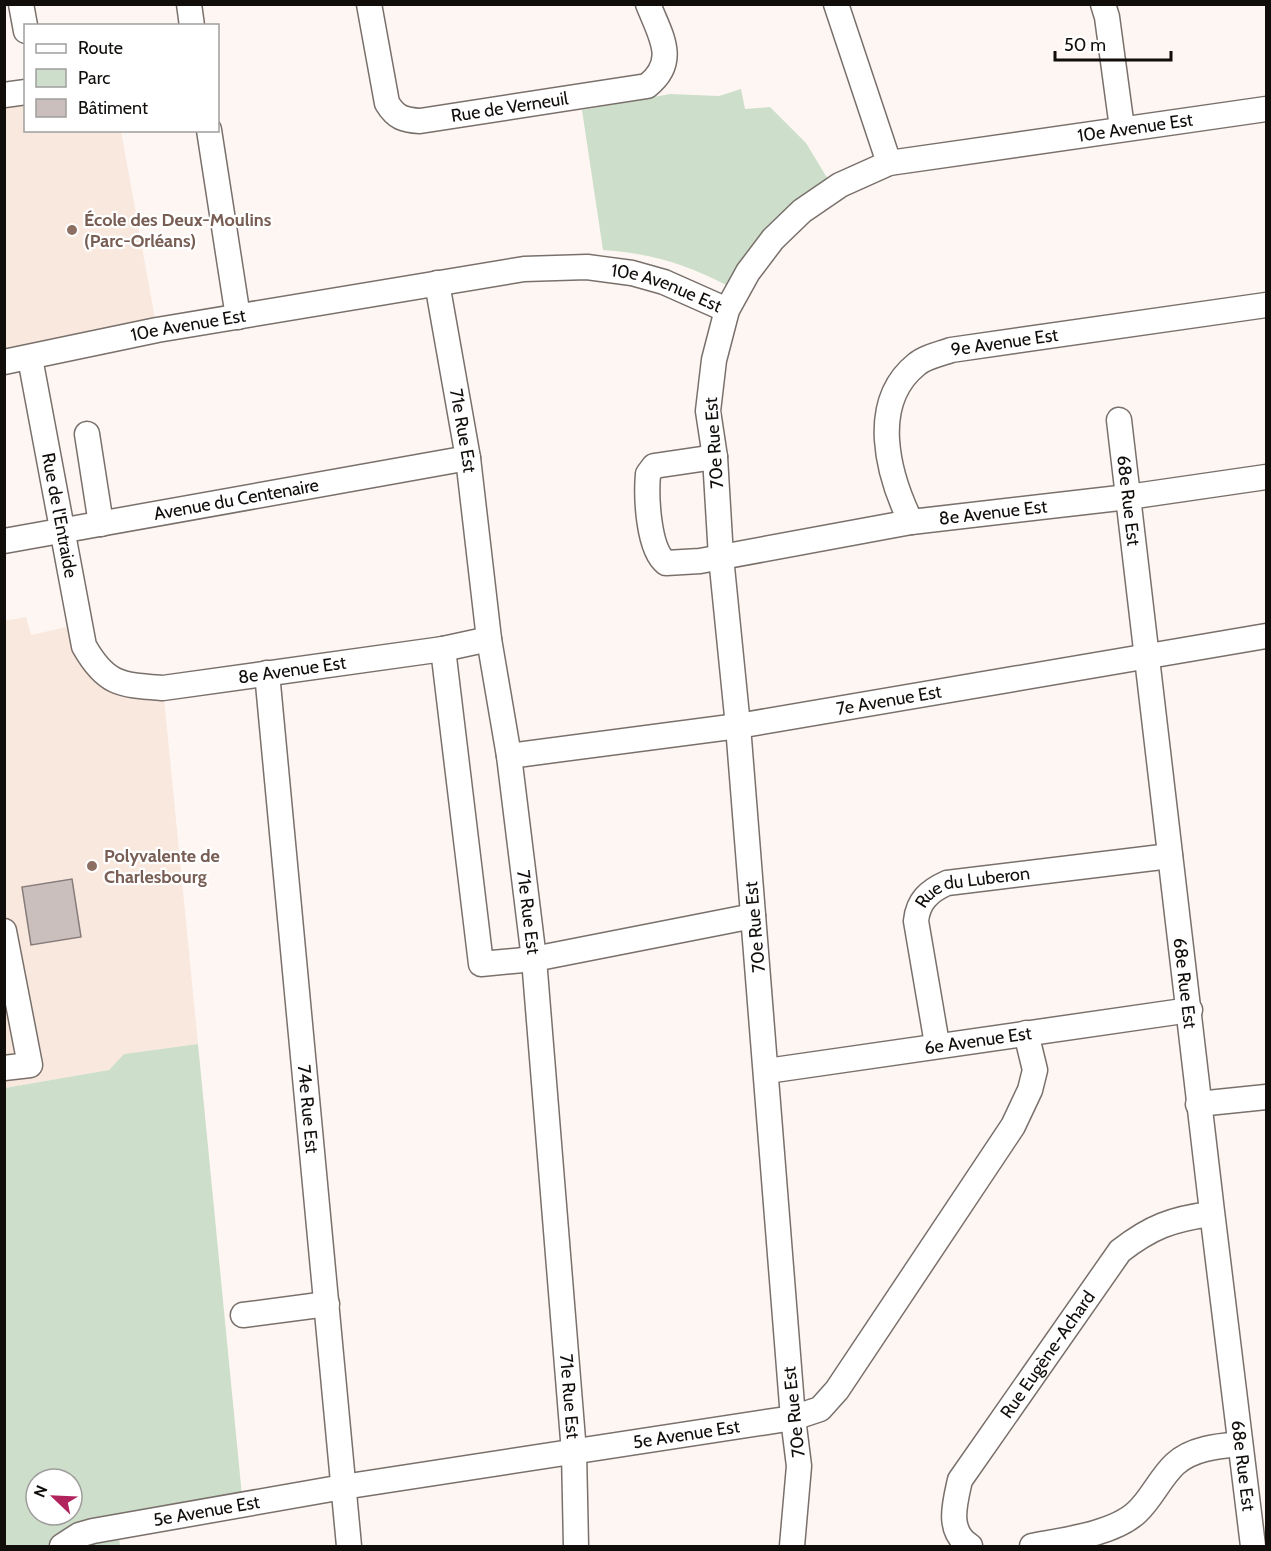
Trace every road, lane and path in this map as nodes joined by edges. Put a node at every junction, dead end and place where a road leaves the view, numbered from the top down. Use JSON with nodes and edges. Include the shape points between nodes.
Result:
{"nodes":[{"id":1,"x":21,"y":4,"type":"edge"},
{"id":2,"x":189,"y":4,"type":"edge"},
{"id":3,"x":369,"y":4,"type":"edge"},
{"id":4,"x":648,"y":4,"type":"edge"},
{"id":5,"x":836,"y":4,"type":"edge"},
{"id":6,"x":1103,"y":4,"type":"edge"},
{"id":7,"x":25,"y":24,"type":"edge"},
{"id":8,"x":192,"y":24,"type":"edge"},
{"id":9,"x":24,"y":92,"type":"edge"},
{"id":10,"x":4,"y":95,"type":"edge"},
{"id":11,"x":1266,"y":109,"type":"edge"},
{"id":12,"x":1122,"y":128,"type":"junction"},
{"id":13,"x":209,"y":132,"type":"edge"},
{"id":14,"x":889,"y":163,"type":"junction"},
{"id":15,"x":437,"y":283,"type":"junction"},
{"id":16,"x":1266,"y":305,"type":"edge"},
{"id":17,"x":727,"y":310,"type":"junction"},
{"id":18,"x":238,"y":317,"type":"junction"},
{"id":19,"x":30,"y":358,"type":"junction"},
{"id":20,"x":4,"y":362,"type":"edge"},
{"id":21,"x":1119,"y":420,"type":"dead end"},
{"id":22,"x":87,"y":434,"type":"dead end"},
{"id":23,"x":715,"y":457,"type":"junction"},
{"id":24,"x":468,"y":458,"type":"junction"},
{"id":25,"x":1266,"y":477,"type":"edge"},
{"id":26,"x":1128,"y":497,"type":"junction"},
{"id":27,"x":910,"y":522,"type":"junction"},
{"id":28,"x":101,"y":524,"type":"junction"},
{"id":29,"x":63,"y":531,"type":"junction"},
{"id":30,"x":4,"y":541,"type":"edge"},
{"id":31,"x":721,"y":557,"type":"junction"},
{"id":32,"x":1266,"y":636,"type":"edge"},
{"id":33,"x":489,"y":639,"type":"junction"},
{"id":34,"x":443,"y":649,"type":"junction"},
{"id":35,"x":1147,"y":656,"type":"junction"},
{"id":36,"x":97,"y":670,"type":"joint"},
{"id":37,"x":267,"y":673,"type":"junction"},
{"id":38,"x":738,"y":726,"type":"junction"},
{"id":39,"x":509,"y":756,"type":"junction"},
{"id":40,"x":1170,"y":856,"type":"junction"},
{"id":41,"x":753,"y":916,"type":"junction"},
{"id":42,"x":4,"y":931,"type":"edge"},
{"id":43,"x":534,"y":960,"type":"junction"},
{"id":44,"x":1190,"y":1010,"type":"junction"},
{"id":45,"x":1026,"y":1033,"type":"junction"},
{"id":46,"x":937,"y":1044,"type":"junction"},
{"id":47,"x":4,"y":1068,"type":"edge"},
{"id":48,"x":766,"y":1071,"type":"junction"},
{"id":49,"x":1266,"y":1097,"type":"edge"},
{"id":50,"x":1198,"y":1104,"type":"junction"},
{"id":51,"x":1211,"y":1214,"type":"junction"},
{"id":52,"x":327,"y":1304,"type":"junction"},
{"id":53,"x":243,"y":1315,"type":"dead end"},
{"id":54,"x":793,"y":1419,"type":"junction"},
{"id":55,"x":1240,"y":1444,"type":"junction"},
{"id":56,"x":574,"y":1452,"type":"junction"},
{"id":57,"x":343,"y":1487,"type":"junction"},
{"id":58,"x":119,"y":1538,"type":"edge"},
{"id":59,"x":62,"y":1546,"type":"edge"},
{"id":60,"x":349,"y":1546,"type":"edge"},
{"id":61,"x":576,"y":1546,"type":"edge"},
{"id":62,"x":792,"y":1546,"type":"edge"},
{"id":63,"x":970,"y":1546,"type":"edge"},
{"id":64,"x":1032,"y":1546,"type":"edge"},
{"id":65,"x":1253,"y":1546,"type":"edge"}],
"edges":[{"from":1,"to":7,"type":"street"},
{"from":2,"to":8,"type":"street"},
{"from":3,"to":4,"type":"street","name":"Rue de Verneuil","via":[[387,103],[394,115],[420,121],[647,86],[658,77],[665,62],[665,46]]},
{"from":5,"to":14,"type":"street"},
{"from":6,"to":12,"type":"street"},
{"from":9,"to":10,"type":"street"},
{"from":11,"to":12,"type":"street","name":"10e Avenue Est"},
{"from":12,"to":14,"type":"street","name":"10e Avenue Est"},
{"from":13,"to":18,"type":"street"},
{"from":14,"to":17,"type":"street","name":"10e Avenue Est","via":[[840,185],[802,211],[754,264]]},
{"from":15,"to":17,"type":"street","name":"10e Avenue Est","via":[[524,268],[587,267],[664,282]]},
{"from":15,"to":18,"type":"street","name":"10e Avenue Est"},
{"from":15,"to":24,"type":"street","name":"71e Rue Est"},
{"from":16,"to":27,"type":"street","name":"9e Avenue Est","via":[[951,350],[919,362],[901,379],[887,415],[895,490]]},
{"from":17,"to":23,"type":"street","name":"70e Rue Est","via":[[714,360],[708,411]]},
{"from":18,"to":19,"type":"street","name":"10e Avenue Est"},
{"from":19,"to":20,"type":"street","name":"10e Avenue Est"},
{"from":19,"to":29,"type":"street","name":"Rue de l'Entraide"},
{"from":21,"to":26,"type":"street","name":"68e Rue Est"},
{"from":22,"to":28,"type":"street"},
{"from":23,"to":31,"type":"street","name":"70e Rue Est"},
{"from":23,"to":31,"type":"street","name":"8e Avenue Est","via":[[654,466],[648,483],[652,540],[657,556],[666,563]]},
{"from":24,"to":28,"type":"street","name":"Avenue du Centenaire"},
{"from":24,"to":33,"type":"street","name":"71e Rue Est"},
{"from":25,"to":26,"type":"street","name":"8e Avenue Est"},
{"from":26,"to":27,"type":"street","name":"8e Avenue Est"},
{"from":26,"to":35,"type":"street","name":"68e Rue Est"},
{"from":27,"to":31,"type":"street","name":"8e Avenue Est"},
{"from":28,"to":29,"type":"street","name":"Avenue du Centenaire"},
{"from":29,"to":30,"type":"street","name":"Avenue du Centenaire"},
{"from":29,"to":36,"type":"street","name":"Rue de l'Entraide","via":[[84,646]]},
{"from":31,"to":38,"type":"street","name":"70e Rue Est"},
{"from":32,"to":35,"type":"street","name":"7e Avenue Est"},
{"from":33,"to":34,"type":"street","name":"8e Avenue Est"},
{"from":33,"to":39,"type":"street","name":"71e Rue Est"},
{"from":34,"to":37,"type":"street","name":"8e Avenue Est"},
{"from":34,"to":43,"type":"street","via":[[481,964]]},
{"from":35,"to":38,"type":"street","name":"7e Avenue Est"},
{"from":35,"to":40,"type":"street","name":"68e Rue Est"},
{"from":36,"to":37,"type":"street","name":"8e Avenue Est","via":[[125,686],[163,687]]},
{"from":37,"to":52,"type":"street","name":"74e Rue Est"},
{"from":38,"to":39,"type":"street","name":"7e Avenue Est"},
{"from":38,"to":41,"type":"street","name":"70e Rue Est"},
{"from":39,"to":43,"type":"street","name":"71e Rue Est"},
{"from":40,"to":44,"type":"street","name":"68e Rue Est"},
{"from":40,"to":46,"type":"street","name":"Rue du Luberon","via":[[946,883],[932,890],[918,907],[916,921]]},
{"from":41,"to":43,"type":"street"},
{"from":41,"to":48,"type":"street","name":"70e Rue Est"},
{"from":42,"to":47,"type":"street","via":[[30,1065]]},
{"from":43,"to":56,"type":"street","name":"71e Rue Est"},
{"from":44,"to":45,"type":"street","name":"6e Avenue Est"},
{"from":44,"to":50,"type":"street","name":"68e Rue Est"},
{"from":45,"to":46,"type":"street","name":"6e Avenue Est"},
{"from":45,"to":54,"type":"street","name":"5e Avenue Est","via":[[1035,1070],[1013,1126],[837,1390],[820,1409]]},
{"from":46,"to":48,"type":"street","name":"6e Avenue Est"},
{"from":48,"to":54,"type":"street","name":"70e Rue Est"},
{"from":49,"to":50,"type":"street"},
{"from":50,"to":51,"type":"street","name":"68e Rue Est"},
{"from":51,"to":55,"type":"street","name":"68e Rue Est"},
{"from":51,"to":63,"type":"street","name":"Rue Eugène-Achard","via":[[1167,1223],[1145,1232],[1120,1251],[960,1480],[954,1526],[962,1542]]},
{"from":52,"to":53,"type":"street"},
{"from":52,"to":57,"type":"street","name":"74e Rue Est"},
{"from":54,"to":56,"type":"street","name":"5e Avenue Est"},
{"from":54,"to":62,"type":"street","name":"70e Rue Est","via":[[800,1466]]},
{"from":55,"to":64,"type":"street","via":[[1207,1448],[1175,1463],[1137,1513],[1116,1524],[1098,1532]]},
{"from":55,"to":65,"type":"street","name":"68e Rue Est"},
{"from":56,"to":57,"type":"street","name":"5e Avenue Est"},
{"from":56,"to":61,"type":"street","name":"71e Rue Est"},
{"from":57,"to":58,"type":"street","name":"5e Avenue Est"},
{"from":57,"to":60,"type":"street","name":"74e Rue Est"},
{"from":58,"to":59,"type":"street","name":"5e Avenue Est","via":[[79,1535]]}]}
